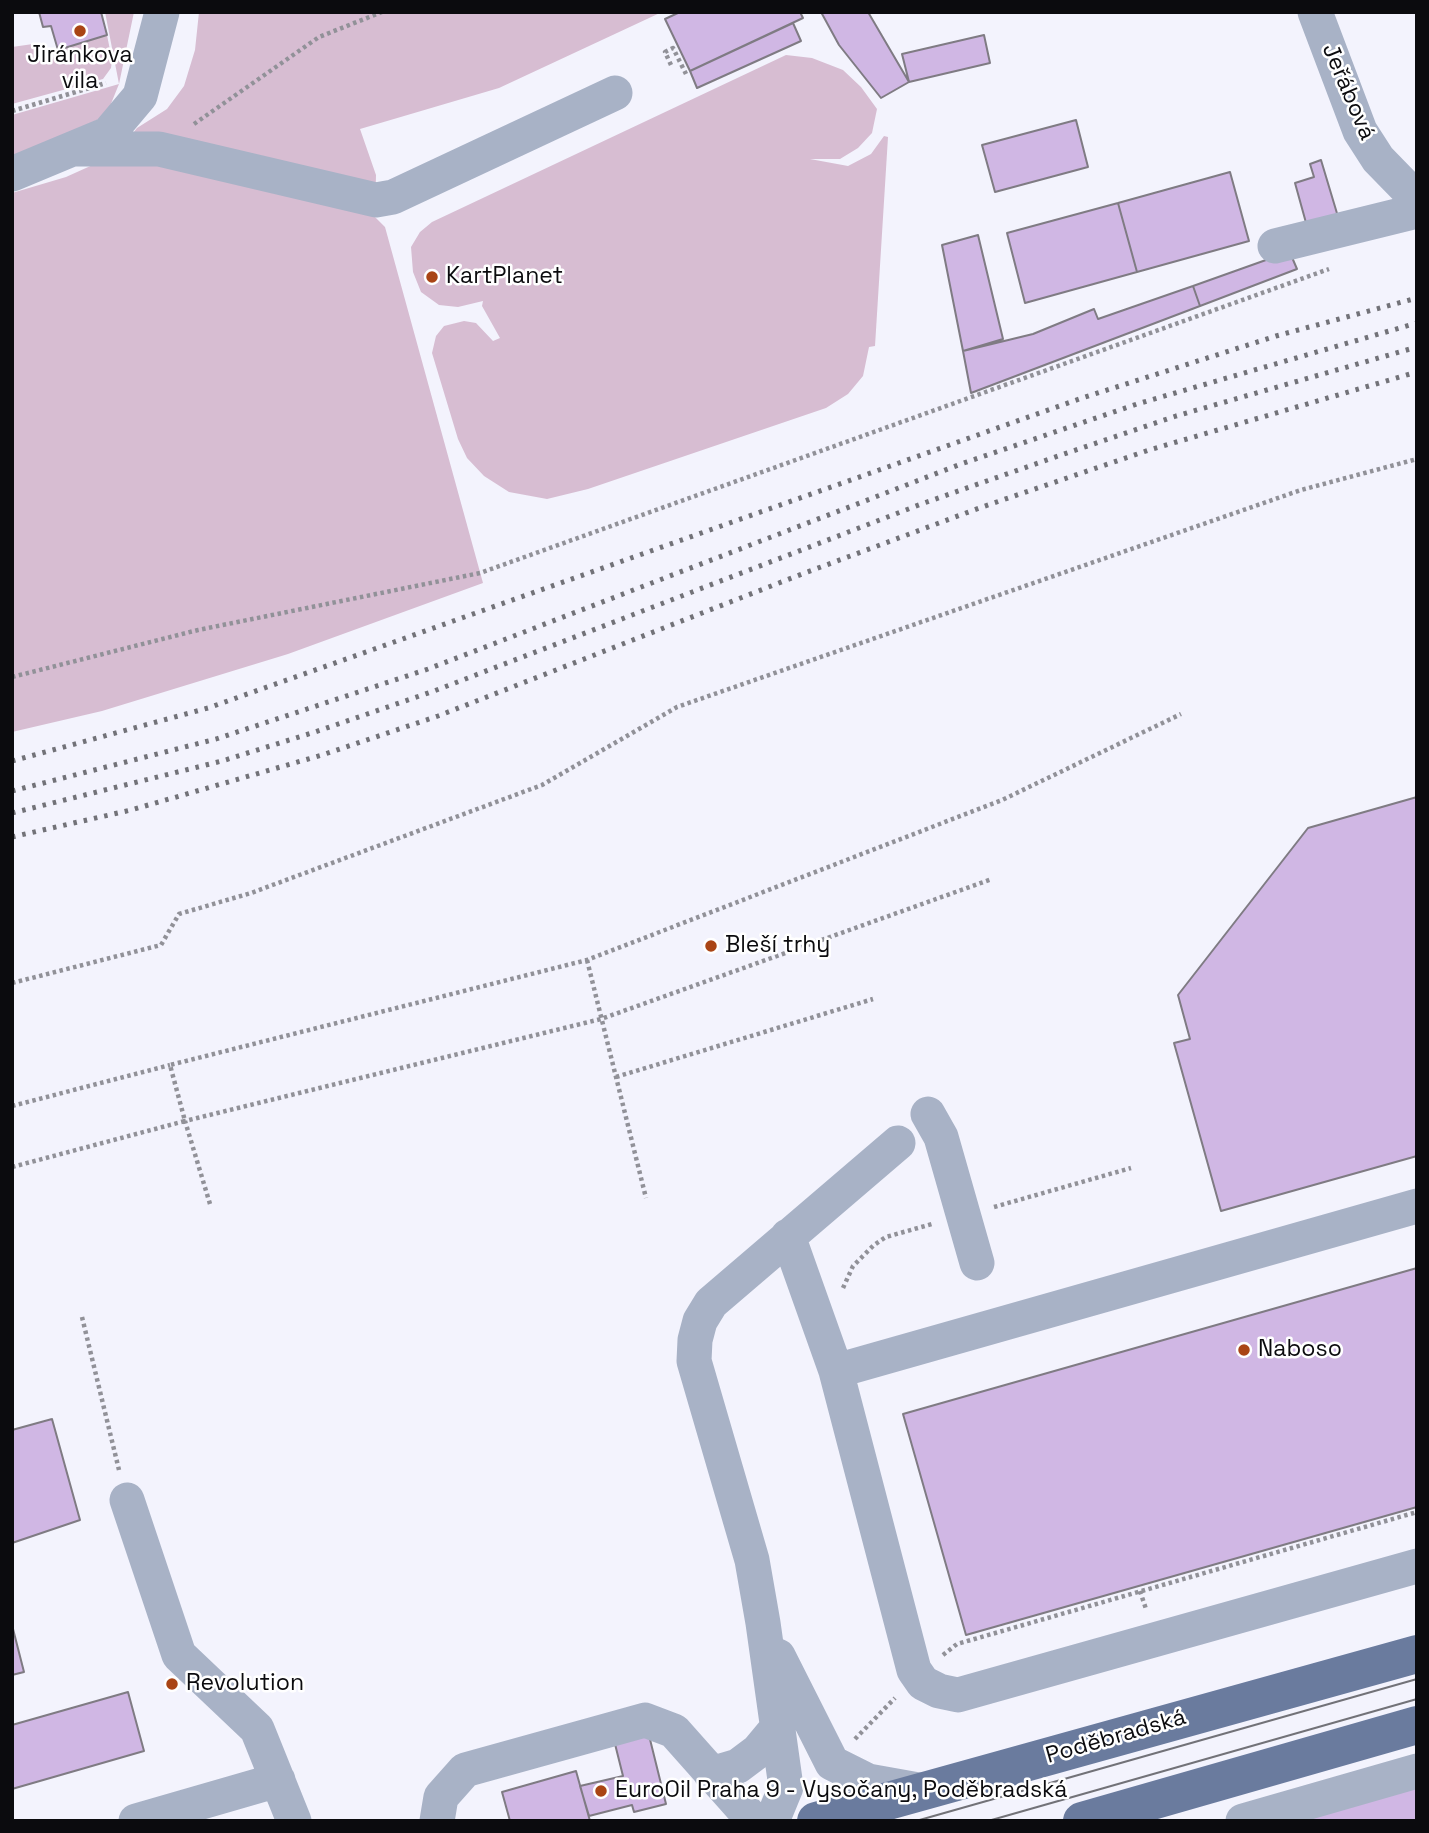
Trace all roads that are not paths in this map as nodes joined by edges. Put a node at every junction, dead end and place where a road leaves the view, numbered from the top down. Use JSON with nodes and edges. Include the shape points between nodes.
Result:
{"nodes":[{"id":1,"x":162,"y":12,"type":"edge"},
{"id":2,"x":1315,"y":12,"type":"edge"},
{"id":3,"x":615,"y":93,"type":"dead end"},
{"id":4,"x":79,"y":149,"type":"junction"},
{"id":5,"x":12,"y":174,"type":"edge"},
{"id":6,"x":1417,"y":199,"type":"edge"},
{"id":7,"x":1417,"y":211,"type":"edge"},
{"id":8,"x":1275,"y":246,"type":"dead end"},
{"id":9,"x":928,"y":1114,"type":"dead end"},
{"id":10,"x":898,"y":1143,"type":"dead end"},
{"id":11,"x":1417,"y":1206,"type":"edge"},
{"id":12,"x":788,"y":1236,"type":"junction"},
{"id":13,"x":977,"y":1263,"type":"dead end"},
{"id":14,"x":835,"y":1371,"type":"junction"},
{"id":15,"x":127,"y":1500,"type":"road end"},
{"id":16,"x":1417,"y":1566,"type":"edge"},
{"id":17,"x":762,"y":1623,"type":"junction"},
{"id":18,"x":1417,"y":1654,"type":"edge"},
{"id":19,"x":1417,"y":1725,"type":"edge"},
{"id":20,"x":778,"y":1727,"type":"junction"},
{"id":21,"x":1417,"y":1771,"type":"edge"},
{"id":22,"x":711,"y":1774,"type":"junction"},
{"id":23,"x":278,"y":1780,"type":"junction"},
{"id":24,"x":924,"y":1791,"type":"junction"},
{"id":25,"x":1129,"y":1814,"type":"edge"},
{"id":26,"x":136,"y":1821,"type":"edge"},
{"id":27,"x":294,"y":1821,"type":"edge"},
{"id":28,"x":438,"y":1821,"type":"edge"},
{"id":29,"x":754,"y":1821,"type":"edge"},
{"id":30,"x":772,"y":1821,"type":"edge"},
{"id":31,"x":816,"y":1821,"type":"edge"},
{"id":32,"x":1082,"y":1821,"type":"edge"},
{"id":33,"x":1243,"y":1821,"type":"edge"}],
"edges":[{"from":1,"to":4,"type":"street","via":[[140,96],[108,134]]},
{"from":2,"to":6,"type":"street","name":"Jeřábová","via":[[1360,131],[1378,159]]},
{"from":3,"to":4,"type":"street","via":[[393,197],[376,200],[159,149]]},
{"from":4,"to":5,"type":"street"},
{"from":7,"to":8,"type":"street"},
{"from":9,"to":13,"type":"street","via":[[942,1137]]},
{"from":10,"to":12,"type":"street"},
{"from":11,"to":14,"type":"street"},
{"from":12,"to":14,"type":"street"},
{"from":12,"to":17,"type":"street","via":[[711,1303],[695,1340],[694,1361],[752,1560]]},
{"from":14,"to":16,"type":"street","via":[[918,1675],[939,1691],[958,1695]]},
{"from":15,"to":23,"type":"street","via":[[179,1655],[257,1729]]},
{"from":17,"to":20,"type":"street"},
{"from":17,"to":24,"type":"street","via":[[832,1763],[868,1781]]},
{"from":18,"to":24,"type":"main road","name":"Poděbradská"},
{"from":19,"to":25,"type":"main road"},
{"from":20,"to":22,"type":"street","via":[[738,1766]]},
{"from":20,"to":30,"type":"street","via":[[786,1787]]},
{"from":21,"to":33,"type":"street"},
{"from":22,"to":28,"type":"street","via":[[674,1731],[645,1720],[465,1770],[441,1797]]},
{"from":22,"to":29,"type":"street"},
{"from":23,"to":26,"type":"street"},
{"from":23,"to":27,"type":"street"},
{"from":24,"to":31,"type":"main road","name":"Poděbradská"},
{"from":25,"to":32,"type":"main road"}]}
